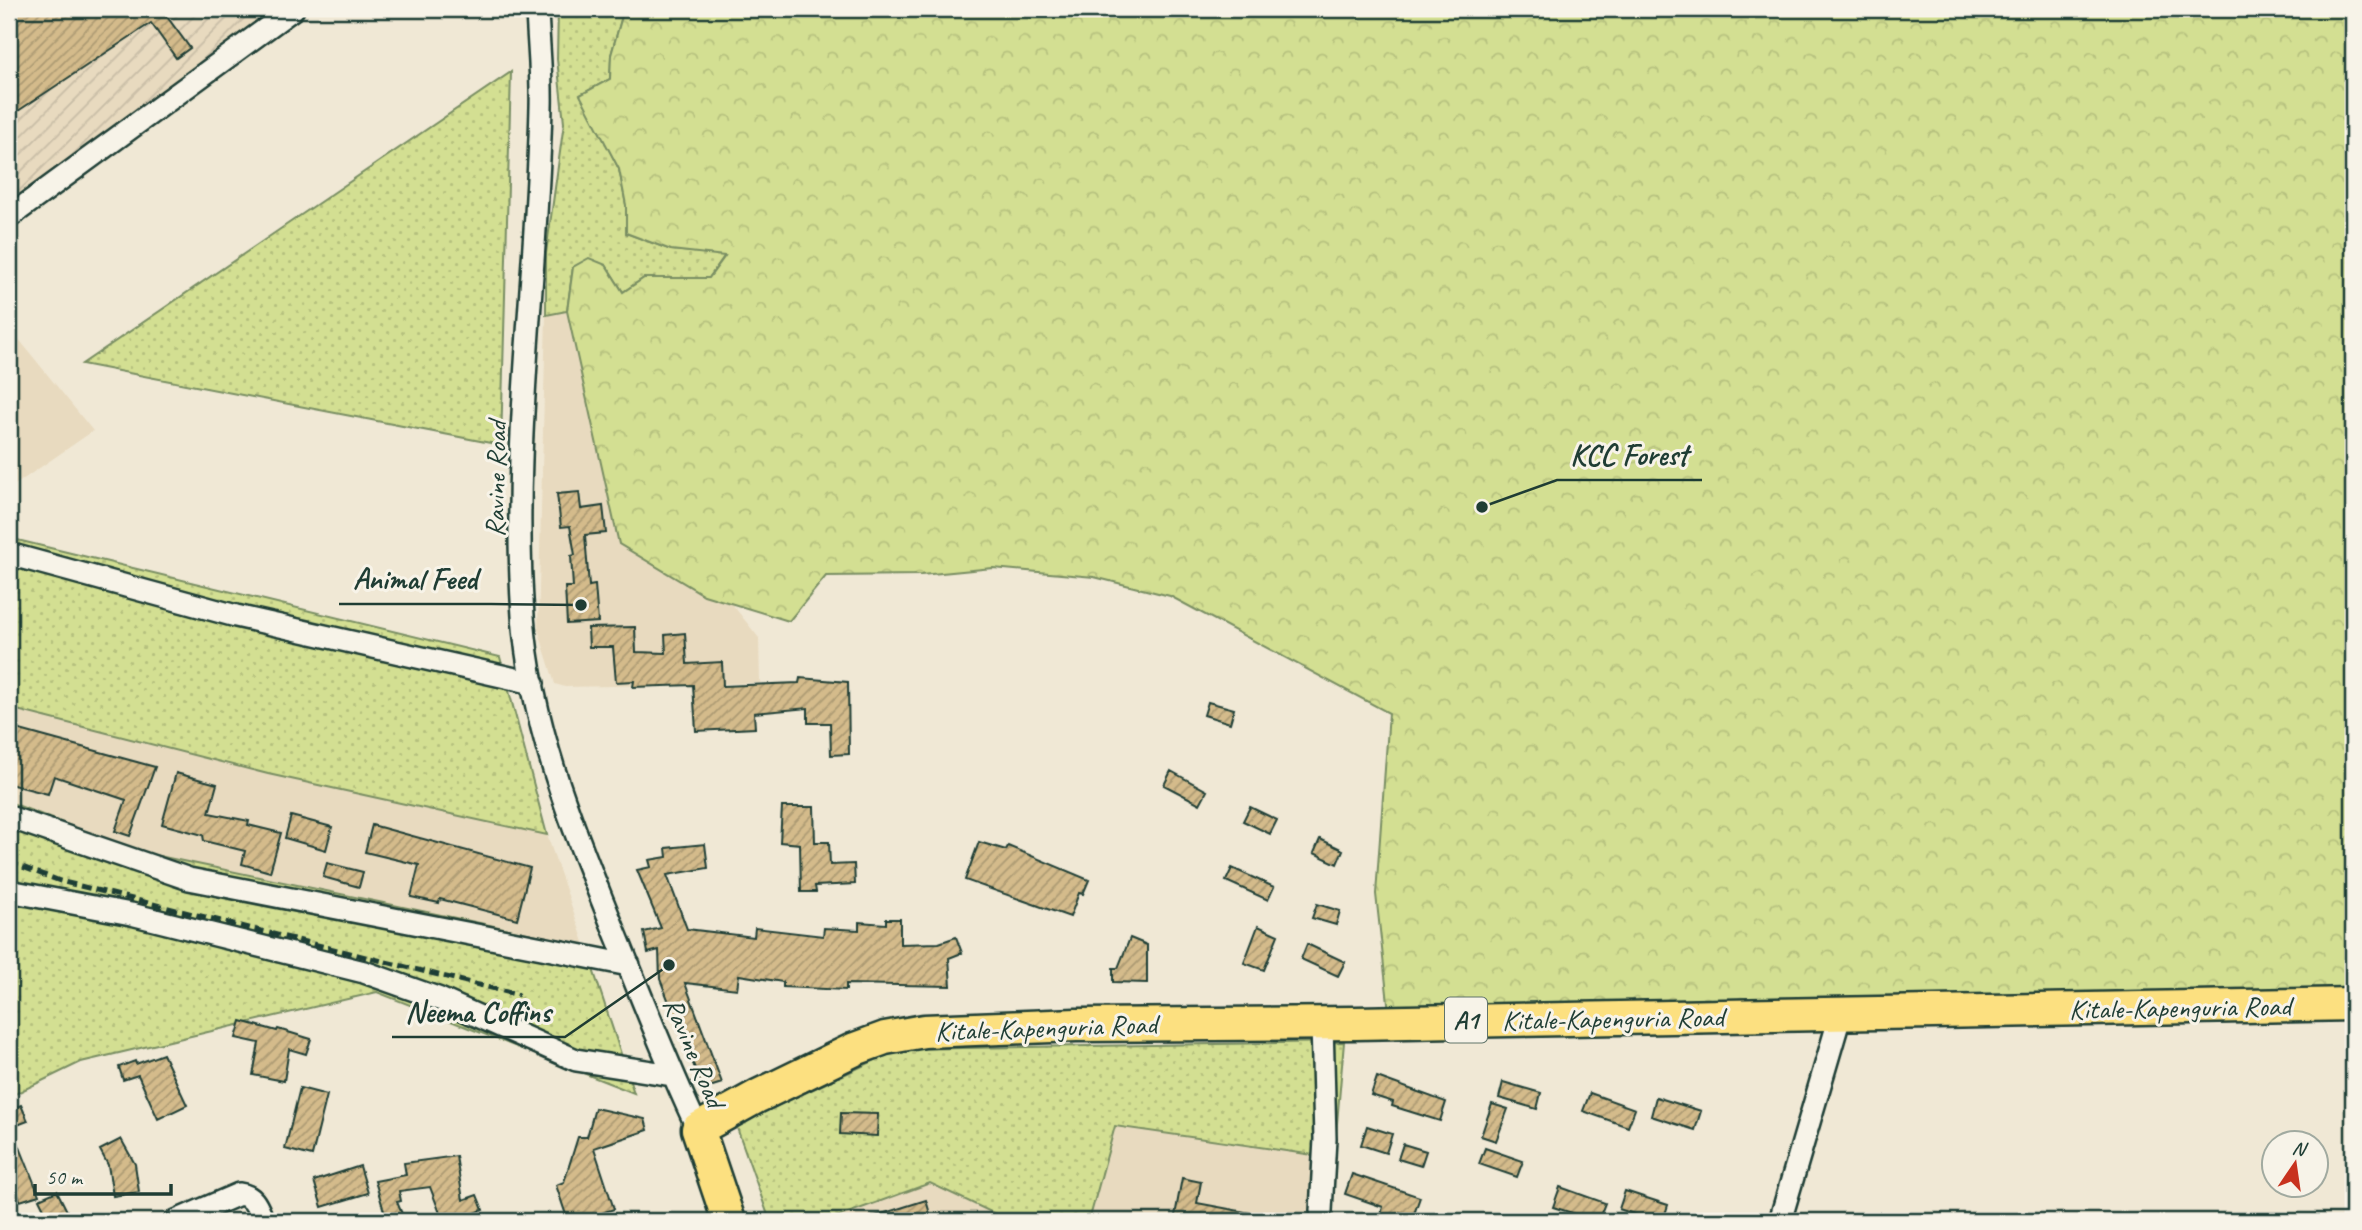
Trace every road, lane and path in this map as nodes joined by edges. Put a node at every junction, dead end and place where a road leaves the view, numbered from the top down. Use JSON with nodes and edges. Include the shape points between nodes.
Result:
{"nodes":[{"id":1,"x":293,"y":9,"type":"edge"},
{"id":2,"x":537,"y":9,"type":"edge"},
{"id":3,"x":9,"y":217,"type":"edge"},
{"id":4,"x":9,"y":554,"type":"edge"},
{"id":5,"x":533,"y":683,"type":"junction"},
{"id":6,"x":9,"y":817,"type":"edge"},
{"id":7,"x":9,"y":891,"type":"edge"},
{"id":8,"x":629,"y":965,"type":"junction"},
{"id":9,"x":2353,"y":1004,"type":"edge"},
{"id":10,"x":1841,"y":1013,"type":"junction"},
{"id":11,"x":1322,"y":1023,"type":"junction"},
{"id":12,"x":672,"y":1075,"type":"junction"},
{"id":13,"x":698,"y":1129,"type":"junction"},
{"id":14,"x":1321,"y":1211,"type":"dead end"},
{"id":15,"x":176,"y":1221,"type":"edge"},
{"id":16,"x":263,"y":1221,"type":"edge"},
{"id":17,"x":729,"y":1221,"type":"edge"},
{"id":18,"x":1780,"y":1221,"type":"edge"}],
"edges":[{"from":1,"to":3,"type":"street"},
{"from":2,"to":5,"type":"street","name":"Ravine Road","via":[[541,105],[520,536],[523,618]]},
{"from":4,"to":5,"type":"street","via":[[236,616]]},
{"from":5,"to":8,"type":"street","name":"Ravine Road","via":[[566,809]]},
{"from":6,"to":8,"type":"street","via":[[189,879]]},
{"from":7,"to":12,"type":"street","via":[[131,915],[364,972],[440,999],[576,1060]]},
{"from":8,"to":12,"type":"street","name":"Ravine Road"},
{"from":9,"to":10,"type":"highway","name":"Kitale-Kapenguria Road","number":"A1"},
{"from":10,"to":11,"type":"highway","name":"Kitale-Kapenguria Road","number":"A1"},
{"from":10,"to":18,"type":"street"},
{"from":11,"to":13,"type":"highway","name":"Kitale-Kapenguria Road","number":"A1","via":[[924,1031],[855,1049]]},
{"from":11,"to":14,"type":"street","via":[[1325,1139]]},
{"from":12,"to":13,"type":"street","name":"Ravine Road"},
{"from":13,"to":17,"type":"highway"},
{"from":15,"to":16,"type":"street","via":[[239,1194],[254,1200]]}]}
